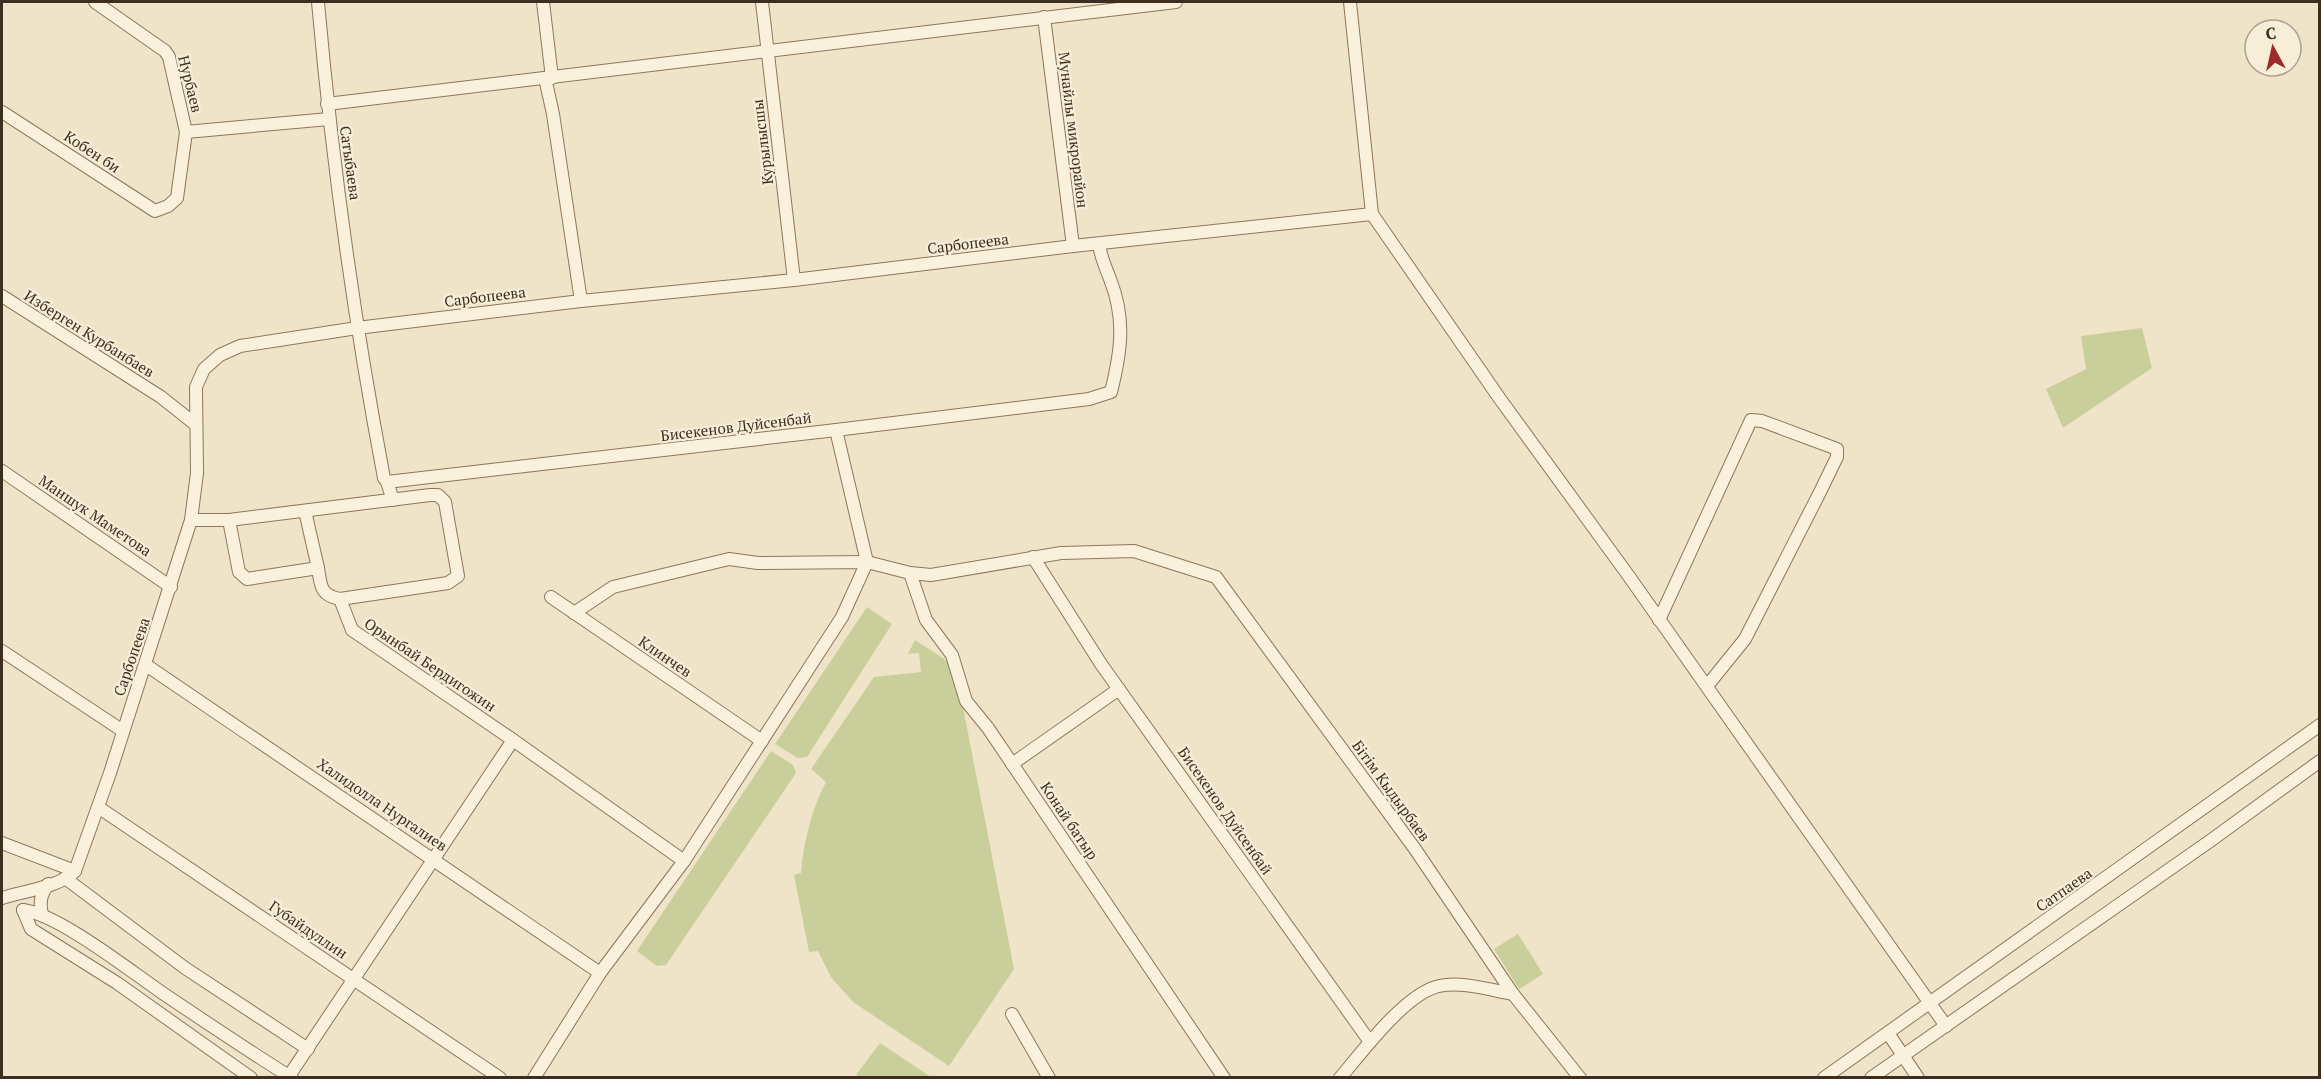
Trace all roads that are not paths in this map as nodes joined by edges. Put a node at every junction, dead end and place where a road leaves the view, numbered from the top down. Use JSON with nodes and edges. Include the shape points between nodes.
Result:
{"nodes":[{"id":1,"x":95,"y":2,"type":"edge"},
{"id":2,"x":318,"y":2,"type":"edge"},
{"id":3,"x":543,"y":2,"type":"edge"},
{"id":4,"x":762,"y":2,"type":"edge"},
{"id":5,"x":1176,"y":2,"type":"edge"},
{"id":6,"x":1350,"y":2,"type":"edge"},
{"id":7,"x":1044,"y":17,"type":"junction"},
{"id":8,"x":768,"y":51,"type":"junction"},
{"id":9,"x":549,"y":78,"type":"junction"},
{"id":10,"x":327,"y":104,"type":"junction"},
{"id":11,"x":2,"y":112,"type":"edge"},
{"id":12,"x":329,"y":119,"type":"junction"},
{"id":13,"x":186,"y":132,"type":"junction"},
{"id":14,"x":168,"y":206,"type":"joint"},
{"id":15,"x":1372,"y":214,"type":"junction"},
{"id":16,"x":1099,"y":244,"type":"junction"},
{"id":17,"x":1073,"y":246,"type":"junction"},
{"id":18,"x":794,"y":280,"type":"junction"},
{"id":19,"x":2,"y":296,"type":"edge"},
{"id":20,"x":581,"y":301,"type":"junction"},
{"id":21,"x":357,"y":328,"type":"junction"},
{"id":22,"x":195,"y":424,"type":"junction"},
{"id":23,"x":836,"y":430,"type":"junction"},
{"id":24,"x":2,"y":471,"type":"edge"},
{"id":25,"x":387,"y":482,"type":"junction"},
{"id":26,"x":393,"y":500,"type":"junction"},
{"id":27,"x":305,"y":511,"type":"junction"},
{"id":28,"x":191,"y":520,"type":"junction"},
{"id":29,"x":229,"y":520,"type":"junction"},
{"id":30,"x":1033,"y":557,"type":"junction"},
{"id":31,"x":867,"y":562,"type":"junction"},
{"id":32,"x":318,"y":568,"type":"junction"},
{"id":33,"x":910,"y":573,"type":"junction"},
{"id":34,"x":171,"y":586,"type":"junction"},
{"id":35,"x":551,"y":597,"type":"dead end"},
{"id":36,"x":340,"y":599,"type":"junction"},
{"id":37,"x":574,"y":613,"type":"junction"},
{"id":38,"x":1659,"y":620,"type":"junction"},
{"id":39,"x":2,"y":651,"type":"edge"},
{"id":40,"x":146,"y":665,"type":"junction"},
{"id":41,"x":1707,"y":686,"type":"junction"},
{"id":42,"x":1119,"y":689,"type":"junction"},
{"id":43,"x":2319,"y":725,"type":"edge"},
{"id":44,"x":123,"y":731,"type":"junction"},
{"id":45,"x":513,"y":740,"type":"junction"},
{"id":46,"x":762,"y":741,"type":"junction"},
{"id":47,"x":2319,"y":761,"type":"edge"},
{"id":48,"x":1012,"y":764,"type":"junction"},
{"id":49,"x":98,"y":807,"type":"junction"},
{"id":50,"x":2,"y":843,"type":"edge"},
{"id":51,"x":434,"y":859,"type":"junction"},
{"id":52,"x":684,"y":861,"type":"junction"},
{"id":53,"x":70,"y":874,"type":"junction"},
{"id":54,"x":48,"y":884,"type":"junction"},
{"id":55,"x":3,"y":896,"type":"edge"},
{"id":56,"x":23,"y":910,"type":"junction"},
{"id":57,"x":42,"y":914,"type":"junction"},
{"id":58,"x":600,"y":973,"type":"junction"},
{"id":59,"x":355,"y":980,"type":"junction"},
{"id":60,"x":1513,"y":994,"type":"junction"},
{"id":61,"x":1930,"y":1003,"type":"junction"},
{"id":62,"x":1012,"y":1014,"type":"dead end"},
{"id":63,"x":1946,"y":1026,"type":"junction"},
{"id":64,"x":1887,"y":1033,"type":"junction"},
{"id":65,"x":1370,"y":1042,"type":"junction"},
{"id":66,"x":308,"y":1049,"type":"junction"},
{"id":67,"x":1903,"y":1055,"type":"junction"},
{"id":68,"x":251,"y":1077,"type":"edge"},
{"id":69,"x":290,"y":1077,"type":"edge"},
{"id":70,"x":500,"y":1077,"type":"edge"},
{"id":71,"x":534,"y":1077,"type":"edge"},
{"id":72,"x":1049,"y":1077,"type":"edge"},
{"id":73,"x":1224,"y":1077,"type":"edge"},
{"id":74,"x":1340,"y":1077,"type":"edge"},
{"id":75,"x":1580,"y":1077,"type":"edge"},
{"id":76,"x":1824,"y":1077,"type":"edge"},
{"id":77,"x":1871,"y":1077,"type":"edge"},
{"id":78,"x":1918,"y":1077,"type":"edge"}],
"edges":[{"from":1,"to":13,"type":"street","name":"Нурбаев","via":[[165,51]]},
{"from":2,"to":10,"type":"street","name":"Сатыбаева"},
{"from":3,"to":9,"type":"street"},
{"from":4,"to":8,"type":"street","name":"Курылысшы"},
{"from":5,"to":7,"type":"street"},
{"from":6,"to":15,"type":"street"},
{"from":7,"to":8,"type":"street"},
{"from":7,"to":17,"type":"street","name":"Мунайлы микрорайон"},
{"from":8,"to":9,"type":"street"},
{"from":8,"to":18,"type":"street","name":"Курылысшы"},
{"from":9,"to":10,"type":"street"},
{"from":9,"to":20,"type":"street"},
{"from":10,"to":12,"type":"street","name":"Сатыбаева"},
{"from":11,"to":14,"type":"street","name":"Кобен би","via":[[155,211]]},
{"from":12,"to":13,"type":"street"},
{"from":12,"to":21,"type":"street","name":"Сатыбаева"},
{"from":13,"to":14,"type":"street","name":"Нурбаев","via":[[177,198]]},
{"from":15,"to":16,"type":"street","name":"Сарбопеева"},
{"from":15,"to":38,"type":"street"},
{"from":16,"to":17,"type":"street","name":"Сарбопеева"},
{"from":16,"to":23,"type":"street","name":"Бисекенов Дуйсенбай","via":[[1122,327],[1110,392],[1089,399]]},
{"from":17,"to":18,"type":"street","name":"Сарбопеева"},
{"from":18,"to":20,"type":"street","name":"Сарбопеева"},
{"from":19,"to":22,"type":"street","name":"Изберген Курбанбаев","via":[[161,397]]},
{"from":20,"to":21,"type":"street","name":"Сарбопеева"},
{"from":21,"to":22,"type":"street","name":"Сарбопеева","via":[[240,346],[220,355],[204,369],[196,387]]},
{"from":21,"to":25,"type":"street","name":"Сатыбаева"},
{"from":22,"to":28,"type":"street","name":"Сарбопеева","via":[[196,473]]},
{"from":23,"to":25,"type":"street","name":"Бисекенов Дуйсенбай"},
{"from":23,"to":31,"type":"street"},
{"from":24,"to":34,"type":"street","name":"Маншук Маметова"},
{"from":25,"to":26,"type":"street","name":"Сатыбаева"},
{"from":26,"to":27,"type":"street","name":"Орынбай Бердигожин"},
{"from":26,"to":36,"type":"street","name":"Орынбай Бердигожин","via":[[438,495],[446,502],[458,576],[448,583]]},
{"from":27,"to":29,"type":"street","name":"Орынбай Бердигожин"},
{"from":27,"to":32,"type":"street"},
{"from":28,"to":29,"type":"street","name":"Орынбай Бердигожин"},
{"from":28,"to":34,"type":"street","name":"Сарбопеева"},
{"from":29,"to":32,"type":"street","via":[[239,572],[247,579]]},
{"from":30,"to":33,"type":"street","name":"Бiтiм Кыдырбаев","via":[[932,575]]},
{"from":30,"to":42,"type":"street","name":"Бисекенов Дуйсенбай"},
{"from":30,"to":60,"type":"street","name":"Бiтiм Кыдырбаев","via":[[1134,551],[1216,577],[1415,849]]},
{"from":31,"to":33,"type":"street","name":"Бiтiм Кыдырбаев"},
{"from":31,"to":37,"type":"street","name":"Бiтiм Кыдырбаев","via":[[729,560],[613,588]]},
{"from":31,"to":46,"type":"street","via":[[832,636]]},
{"from":32,"to":36,"type":"street","via":[[321,589]]},
{"from":33,"to":48,"type":"street","name":"Конай батыр","via":[[926,620],[952,655],[966,701]]},
{"from":34,"to":40,"type":"street","name":"Сарбопеева"},
{"from":35,"to":37,"type":"street","name":"Клинчев"},
{"from":36,"to":45,"type":"street","name":"Орынбай Бердигожин","via":[[352,630]]},
{"from":37,"to":46,"type":"street","name":"Клинчев"},
{"from":38,"to":41,"type":"street"},
{"from":38,"to":41,"type":"street","via":[[1751,420],[1837,448],[1837,457],[1745,639]]},
{"from":39,"to":44,"type":"street"},
{"from":40,"to":44,"type":"street","name":"Сарбопеева"},
{"from":40,"to":51,"type":"street","name":"Халидолла Нургалиев"},
{"from":41,"to":61,"type":"street"},
{"from":42,"to":48,"type":"street"},
{"from":42,"to":65,"type":"street","name":"Бисекенов Дуйсенбай"},
{"from":43,"to":61,"type":"street","name":"Сатпаева"},
{"from":44,"to":49,"type":"street","name":"Сарбопеева"},
{"from":45,"to":51,"type":"street"},
{"from":45,"to":52,"type":"street","name":"Орынбай Бердигожин"},
{"from":46,"to":52,"type":"street"},
{"from":47,"to":63,"type":"street"},
{"from":48,"to":73,"type":"street","name":"Конай батыр"},
{"from":49,"to":53,"type":"street","name":"Сарбопеева"},
{"from":49,"to":59,"type":"street","name":"Губайдуллин"},
{"from":50,"to":53,"type":"street"},
{"from":51,"to":58,"type":"street","name":"Халидолла Нургалиев"},
{"from":51,"to":59,"type":"street"},
{"from":52,"to":58,"type":"street"},
{"from":53,"to":54,"type":"street"},
{"from":53,"to":66,"type":"street","via":[[185,968]]},
{"from":54,"to":55,"type":"street"},
{"from":54,"to":57,"type":"street","via":[[41,896]]},
{"from":55,"to":56,"type":"street"},
{"from":56,"to":57,"type":"street"},
{"from":56,"to":68,"type":"street","via":[[31,929],[117,983]]},
{"from":57,"to":69,"type":"street"},
{"from":58,"to":71,"type":"street"},
{"from":59,"to":66,"type":"street"},
{"from":59,"to":70,"type":"street","name":"Губайдуллин"},
{"from":60,"to":65,"type":"street","via":[[1438,986],[1415,998]]},
{"from":60,"to":75,"type":"street","name":"Бiтiм Кыдырбаев"},
{"from":61,"to":63,"type":"street"},
{"from":61,"to":64,"type":"street","name":"Сатпаева"},
{"from":62,"to":72,"type":"street"},
{"from":63,"to":67,"type":"street"},
{"from":64,"to":67,"type":"street"},
{"from":64,"to":76,"type":"street","name":"Сатпаева"},
{"from":65,"to":74,"type":"street"},
{"from":66,"to":69,"type":"street"},
{"from":67,"to":77,"type":"street"},
{"from":67,"to":78,"type":"street"}]}
